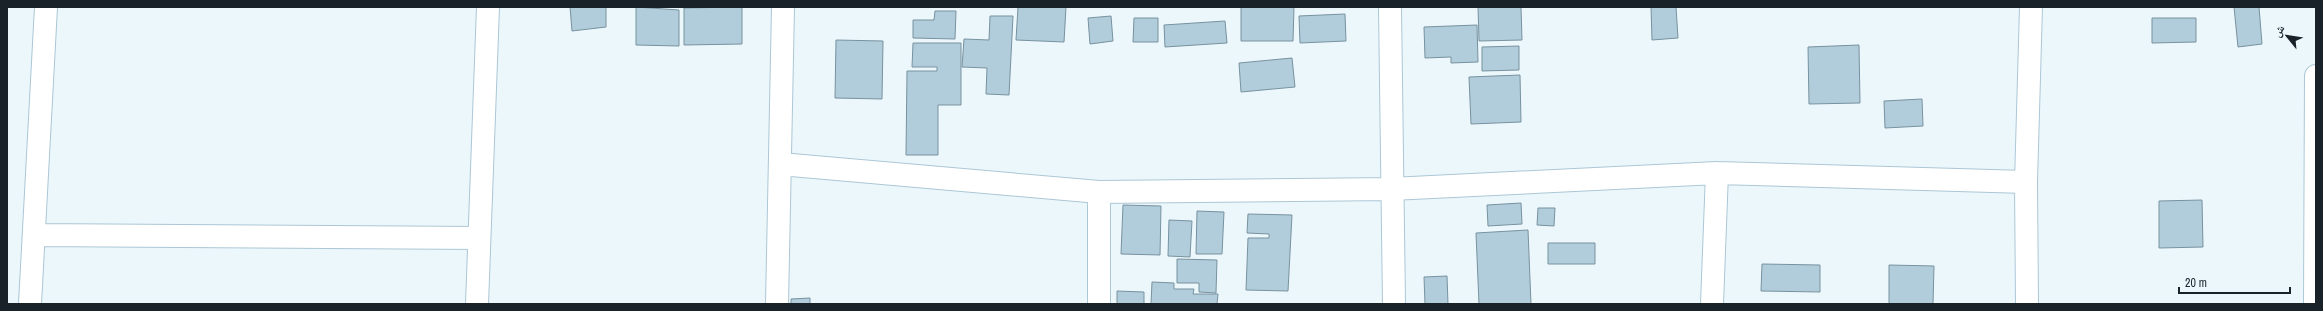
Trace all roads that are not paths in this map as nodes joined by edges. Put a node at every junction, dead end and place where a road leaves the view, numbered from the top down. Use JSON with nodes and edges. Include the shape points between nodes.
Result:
{"nodes":[{"id":1,"x":46,"y":7,"type":"edge"},
{"id":2,"x":488,"y":7,"type":"edge"},
{"id":3,"x":783,"y":7,"type":"edge"},
{"id":4,"x":1390,"y":7,"type":"edge"},
{"id":5,"x":2030,"y":7,"type":"edge"},
{"id":6,"x":2316,"y":76,"type":"edge"},
{"id":7,"x":780,"y":164,"type":"junction"},
{"id":8,"x":1717,"y":173,"type":"junction"},
{"id":9,"x":2026,"y":182,"type":"junction"},
{"id":10,"x":1391,"y":189,"type":"junction"},
{"id":11,"x":1099,"y":192,"type":"junction"},
{"id":12,"x":34,"y":235,"type":"junction"},
{"id":13,"x":479,"y":238,"type":"junction"},
{"id":14,"x":30,"y":304,"type":"edge"},
{"id":15,"x":477,"y":304,"type":"edge"},
{"id":16,"x":777,"y":304,"type":"edge"},
{"id":17,"x":1099,"y":304,"type":"edge"},
{"id":18,"x":1394,"y":304,"type":"edge"},
{"id":19,"x":1712,"y":304,"type":"edge"},
{"id":20,"x":2027,"y":304,"type":"edge"},
{"id":21,"x":2315,"y":304,"type":"edge"}],
"edges":[{"from":1,"to":12,"type":"street"},
{"from":2,"to":13,"type":"street"},
{"from":3,"to":7,"type":"street"},
{"from":4,"to":10,"type":"street"},
{"from":5,"to":9,"type":"street"},
{"from":6,"to":21,"type":"street"},
{"from":7,"to":11,"type":"street"},
{"from":7,"to":16,"type":"street"},
{"from":8,"to":9,"type":"street"},
{"from":8,"to":10,"type":"street"},
{"from":8,"to":19,"type":"street"},
{"from":9,"to":20,"type":"street"},
{"from":10,"to":11,"type":"street"},
{"from":10,"to":18,"type":"street"},
{"from":11,"to":17,"type":"street"},
{"from":12,"to":13,"type":"street"},
{"from":12,"to":14,"type":"street"},
{"from":13,"to":15,"type":"street"}]}
